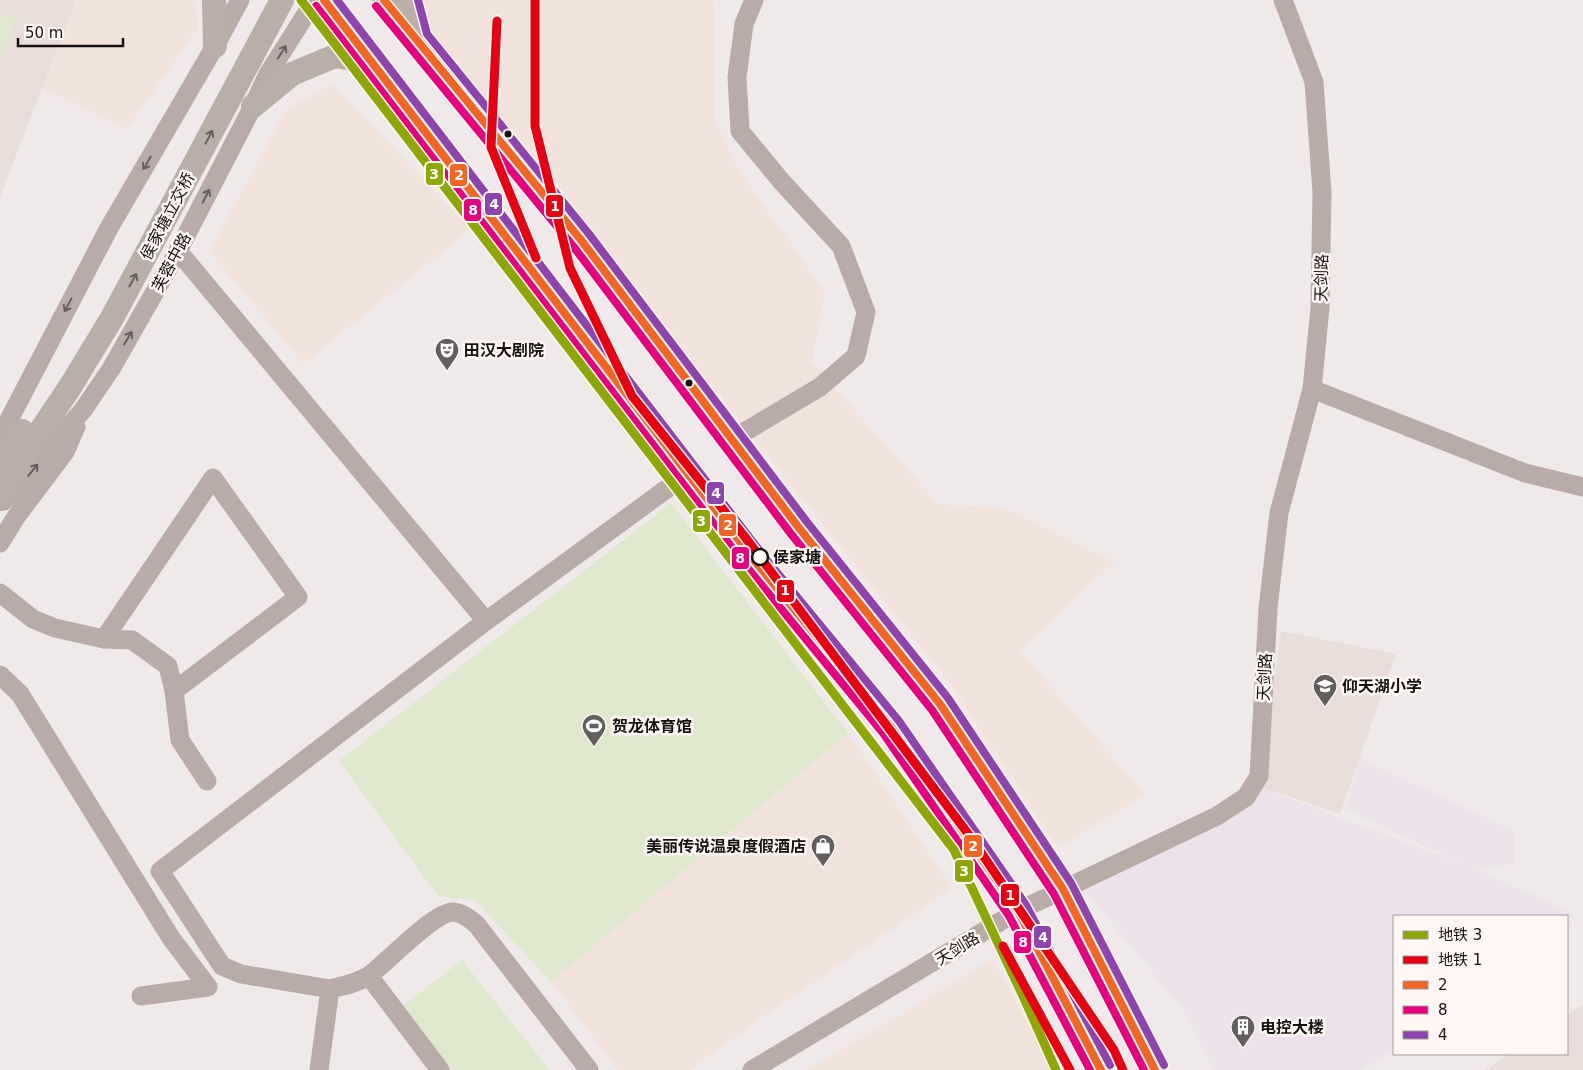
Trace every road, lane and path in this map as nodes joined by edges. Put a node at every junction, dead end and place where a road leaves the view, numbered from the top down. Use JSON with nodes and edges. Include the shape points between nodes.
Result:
{"nodes":[{"id":1,"x":214,"y":0,"type":"edge"},
{"id":2,"x":240,"y":0,"type":"edge"},
{"id":3,"x":264,"y":0,"type":"edge"},
{"id":4,"x":282,"y":0,"type":"edge"},
{"id":5,"x":315,"y":0,"type":"edge"},
{"id":6,"x":324,"y":0,"type":"edge"},
{"id":7,"x":384,"y":0,"type":"edge"},
{"id":8,"x":408,"y":0,"type":"edge"},
{"id":9,"x":754,"y":0,"type":"edge"},
{"id":10,"x":1283,"y":0,"type":"edge"},
{"id":11,"x":418,"y":39,"type":"junction"},
{"id":12,"x":215,"y":46,"type":"junction"},
{"id":13,"x":371,"y":62,"type":"junction"},
{"id":14,"x":253,"y":106,"type":"junction"},
{"id":15,"x":178,"y":251,"type":"junction"},
{"id":16,"x":1312,"y":389,"type":"junction"},
{"id":17,"x":83,"y":410,"type":"junction"},
{"id":18,"x":37,"y":422,"type":"junction"},
{"id":19,"x":0,"y":437,"type":"edge"},
{"id":20,"x":731,"y":440,"type":"junction"},
{"id":21,"x":0,"y":462,"type":"edge"},
{"id":22,"x":687,"y":474,"type":"junction"},
{"id":23,"x":1583,"y":487,"type":"edge"},
{"id":24,"x":0,"y":499,"type":"edge"},
{"id":25,"x":0,"y":505,"type":"edge"},
{"id":26,"x":0,"y":543,"type":"edge"},
{"id":27,"x":0,"y":594,"type":"edge"},
{"id":28,"x":486,"y":621,"type":"junction"},
{"id":29,"x":104,"y":639,"type":"junction"},
{"id":30,"x":0,"y":675,"type":"edge"},
{"id":31,"x":174,"y":691,"type":"junction"},
{"id":32,"x":207,"y":781,"type":"dead end"},
{"id":33,"x":1063,"y":888,"type":"junction"},
{"id":34,"x":1018,"y":911,"type":"junction"},
{"id":35,"x":369,"y":976,"type":"junction"},
{"id":36,"x":330,"y":988,"type":"junction"},
{"id":37,"x":141,"y":996,"type":"dead end"},
{"id":38,"x":320,"y":1070,"type":"edge"},
{"id":39,"x":440,"y":1070,"type":"edge"},
{"id":40,"x":589,"y":1070,"type":"edge"},
{"id":41,"x":752,"y":1070,"type":"edge"},
{"id":42,"x":1101,"y":1070,"type":"edge"},
{"id":43,"x":1155,"y":1070,"type":"edge"}],
"edges":[{"from":1,"to":12,"type":"main road"},
{"from":2,"to":12,"type":"street"},
{"from":3,"to":18,"type":"main road","name":"侯家塘立交桥"},
{"from":18,"to":4,"type":"main road","name":"侯家塘立交桥","one_way":true,"via":[[93,351]]},
{"from":14,"to":5,"type":"street","name":"芙蓉中路","one_way":true,"via":[[268,74]]},
{"from":6,"to":13,"type":"main road"},
{"from":7,"to":11,"type":"main road"},
{"from":8,"to":11,"type":"main road"},
{"from":9,"to":20,"type":"street","via":[[744,24],[737,77],[740,131],[841,246],[866,312],[856,356],[820,387]]},
{"from":10,"to":16,"type":"street","name":"天剑路","via":[[1314,82],[1322,183],[1320,308]]},
{"from":11,"to":20,"type":"main road","via":[[581,240]]},
{"from":12,"to":19,"type":"street","one_way":true,"via":[[109,228]]},
{"from":13,"to":14,"type":"main road","via":[[336,56],[292,74]]},
{"from":13,"to":22,"type":"main road"},
{"from":15,"to":14,"type":"street","name":"芙蓉中路","one_way":true},
{"from":17,"to":15,"type":"street","name":"芙蓉中路","one_way":true},
{"from":15,"to":28,"type":"street"},
{"from":16,"to":23,"type":"street","via":[[1525,473]]},
{"from":16,"to":33,"type":"street","name":"天剑路","via":[[1279,513],[1268,608],[1259,776],[1246,797],[1217,816]]},
{"from":25,"to":17,"type":"street","name":"芙蓉中路","one_way":true,"via":[[29,476]]},
{"from":17,"to":26,"type":"street","via":[[64,452]]},
{"from":18,"to":21,"type":"main road"},
{"from":18,"to":24,"type":"main road"},
{"from":20,"to":33,"type":"main road","via":[[940,704]]},
{"from":22,"to":28,"type":"street"},
{"from":22,"to":34,"type":"main road","via":[[891,727]]},
{"from":27,"to":29,"type":"street","via":[[33,619],[55,628]]},
{"from":28,"to":36,"type":"street","via":[[160,871],[222,966],[241,974]]},
{"from":29,"to":31,"type":"street","via":[[132,640],[168,666]]},
{"from":29,"to":31,"type":"street","via":[[213,478],[298,597]]},
{"from":30,"to":37,"type":"street","via":[[20,694],[171,938],[208,987]]},
{"from":31,"to":32,"type":"street","via":[[180,740]]},
{"from":33,"to":34,"type":"street","name":"天剑路"},
{"from":33,"to":43,"type":"main road"},
{"from":34,"to":41,"type":"street","name":"天剑路"},
{"from":34,"to":42,"type":"main road"},
{"from":35,"to":36,"type":"street","via":[[348,986]]},
{"from":35,"to":39,"type":"street"},
{"from":35,"to":40,"type":"street","via":[[416,934],[440,918],[452,912],[464,914],[477,925]]},
{"from":36,"to":38,"type":"street"}]}
